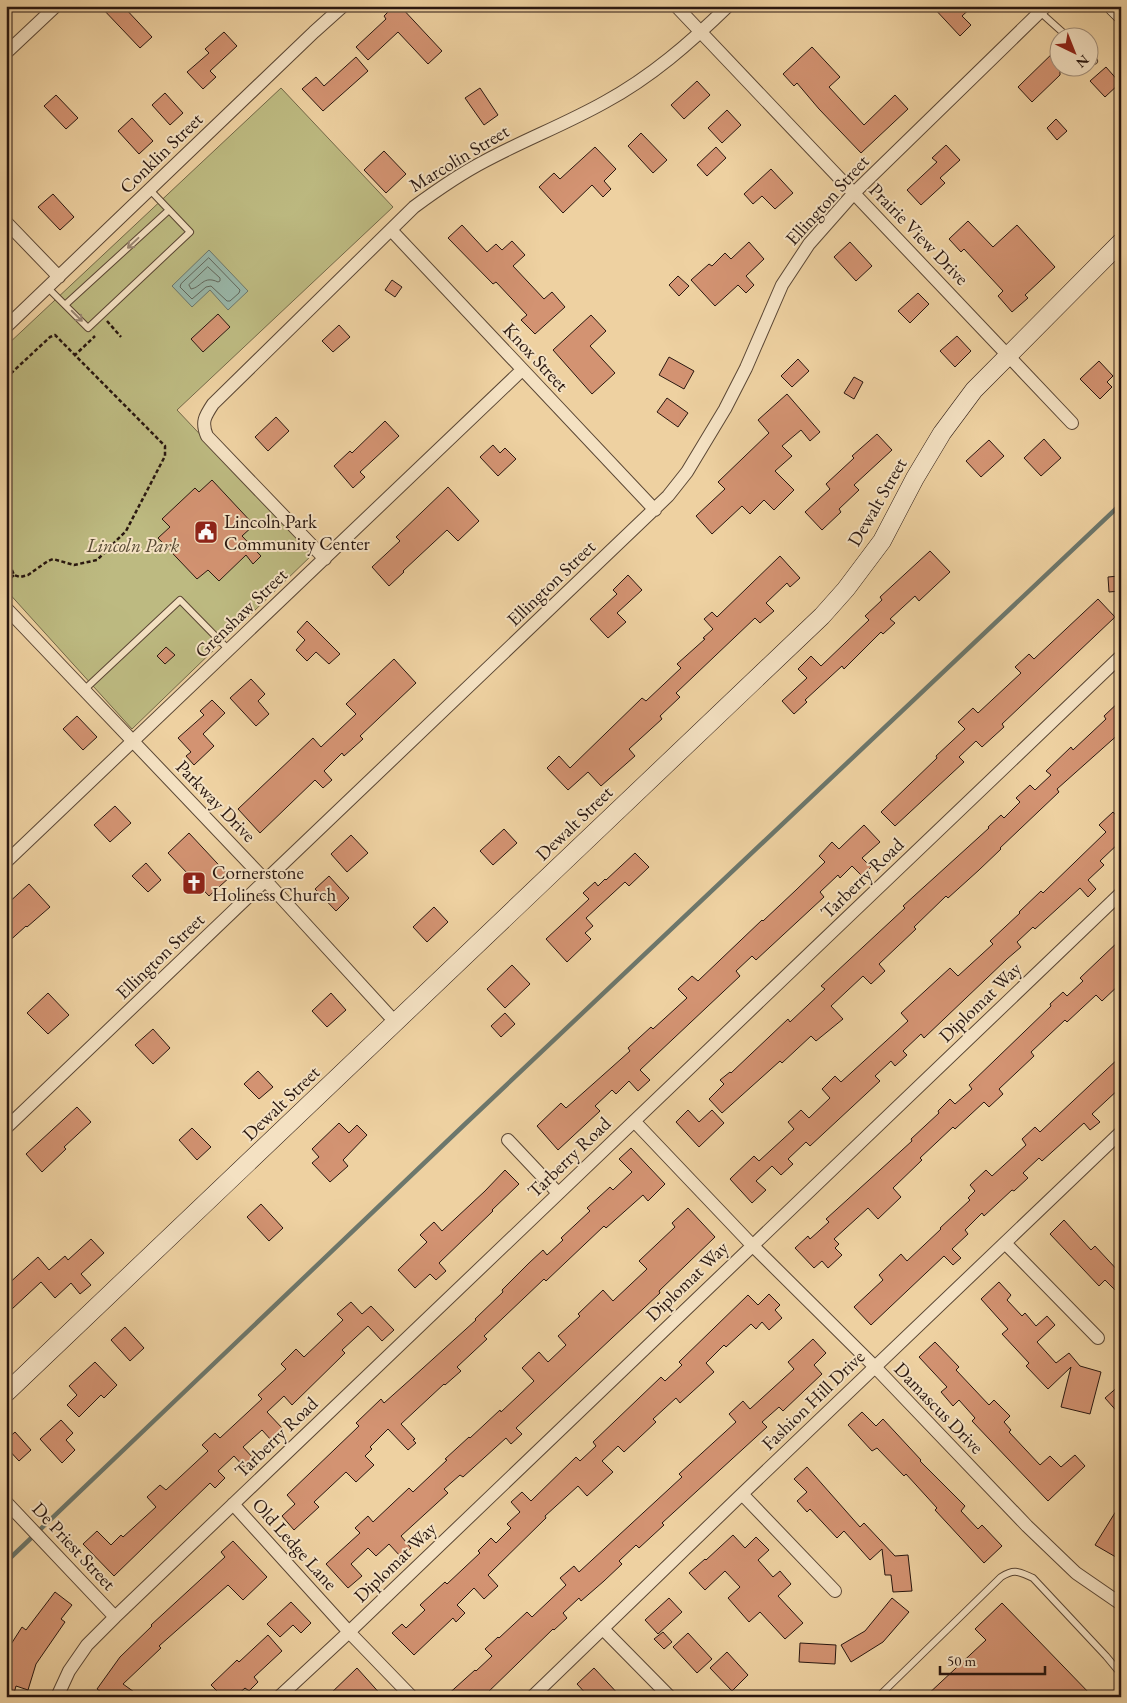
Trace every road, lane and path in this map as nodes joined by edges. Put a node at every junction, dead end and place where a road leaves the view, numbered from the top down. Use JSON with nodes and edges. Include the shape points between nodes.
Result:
{"nodes":[{"id":1,"x":56,"y":6,"type":"edge"},
{"id":2,"x":343,"y":6,"type":"edge"},
{"id":3,"x":676,"y":6,"type":"edge"},
{"id":4,"x":728,"y":6,"type":"edge"},
{"id":5,"x":1113,"y":6,"type":"edge"},
{"id":6,"x":1043,"y":9,"type":"edge"},
{"id":7,"x":1121,"y":14,"type":"edge"},
{"id":8,"x":1060,"y":28,"type":"edge"},
{"id":9,"x":701,"y":32,"type":"junction"},
{"id":10,"x":6,"y":53,"type":"edge"},
{"id":11,"x":150,"y":190,"type":"junction"},
{"id":12,"x":854,"y":193,"type":"junction"},
{"id":13,"x":169,"y":210,"type":"junction"},
{"id":14,"x":6,"y":222,"type":"edge"},
{"id":15,"x":391,"y":230,"type":"junction"},
{"id":16,"x":1121,"y":242,"type":"edge"},
{"id":17,"x":59,"y":277,"type":"junction"},
{"id":18,"x":48,"y":288,"type":"junction"},
{"id":19,"x":65,"y":305,"type":"junction"},
{"id":20,"x":102,"y":315,"type":"junction"},
{"id":21,"x":6,"y":327,"type":"edge"},
{"id":22,"x":102,"y":330,"type":"dead end"},
{"id":23,"x":121,"y":337,"type":"dead end"},
{"id":24,"x":1008,"y":354,"type":"junction"},
{"id":25,"x":74,"y":356,"type":"junction"},
{"id":26,"x":522,"y":370,"type":"junction"},
{"id":27,"x":6,"y":378,"type":"edge"},
{"id":28,"x":1072,"y":423,"type":"dead end"},
{"id":29,"x":655,"y":510,"type":"junction"},
{"id":30,"x":6,"y":556,"type":"edge"},
{"id":31,"x":325,"y":559,"type":"junction"},
{"id":32,"x":14,"y":575,"type":"junction"},
{"id":33,"x":6,"y":582,"type":"edge"},
{"id":34,"x":6,"y":608,"type":"edge"},
{"id":35,"x":229,"y":650,"type":"junction"},
{"id":36,"x":1121,"y":656,"type":"edge"},
{"id":37,"x":84,"y":690,"type":"junction"},
{"id":38,"x":133,"y":742,"type":"junction"},
{"id":39,"x":6,"y":862,"type":"edge"},
{"id":40,"x":266,"y":881,"type":"junction"},
{"id":41,"x":1121,"y":893,"type":"edge"},
{"id":42,"x":396,"y":1022,"type":"junction"},
{"id":43,"x":634,"y":1121,"type":"junction"},
{"id":44,"x":6,"y":1128,"type":"edge"},
{"id":45,"x":1121,"y":1132,"type":"edge"},
{"id":46,"x":508,"y":1140,"type":"dead end"},
{"id":47,"x":558,"y":1193,"type":"junction"},
{"id":48,"x":1005,"y":1243,"type":"junction"},
{"id":49,"x":752,"y":1245,"type":"junction"},
{"id":50,"x":1098,"y":1338,"type":"dead end"},
{"id":51,"x":874,"y":1368,"type":"junction"},
{"id":52,"x":6,"y":1393,"type":"edge"},
{"id":53,"x":742,"y":1494,"type":"junction"},
{"id":54,"x":6,"y":1502,"type":"edge"},
{"id":55,"x":233,"y":1504,"type":"junction"},
{"id":56,"x":835,"y":1591,"type":"dead end"},
{"id":57,"x":1121,"y":1604,"type":"edge"},
{"id":58,"x":115,"y":1617,"type":"junction"},
{"id":59,"x":603,"y":1629,"type":"junction"},
{"id":60,"x":349,"y":1632,"type":"junction"},
{"id":61,"x":1121,"y":1674,"type":"edge"},
{"id":62,"x":57,"y":1697,"type":"edge"},
{"id":63,"x":279,"y":1697,"type":"edge"},
{"id":64,"x":412,"y":1697,"type":"edge"},
{"id":65,"x":532,"y":1697,"type":"edge"},
{"id":66,"x":670,"y":1697,"type":"edge"},
{"id":67,"x":878,"y":1697,"type":"edge"}],
"edges":[{"from":1,"to":10,"type":"street"},
{"from":2,"to":11,"type":"street","name":"Conklin Street"},
{"from":3,"to":9,"type":"street","name":"Prairie View Drive"},
{"from":4,"to":9,"type":"street","name":"Marcolin Street"},
{"from":5,"to":7,"type":"street"},
{"from":6,"to":8,"type":"lane"},
{"from":6,"to":12,"type":"street","name":"Ellington Street"},
{"from":9,"to":12,"type":"street","name":"Prairie View Drive"},
{"from":9,"to":15,"type":"street","name":"Marcolin Street","via":[[653,72],[605,102],[484,161],[443,186],[414,206]]},
{"from":11,"to":13,"type":"lane"},
{"from":11,"to":17,"type":"street","name":"Conklin Street"},
{"from":12,"to":24,"type":"street","name":"Prairie View Drive"},
{"from":12,"to":29,"type":"street","name":"Ellington Street","via":[[809,244],[782,285],[746,368],[706,444]]},
{"from":13,"to":19,"type":"lane","one_way":true},
{"from":13,"to":20,"type":"lane","via":[[190,232]]},
{"from":14,"to":17,"type":"street"},
{"from":15,"to":26,"type":"street","name":"Knox Street"},
{"from":15,"to":31,"type":"street","name":"Marcolin Street","via":[[213,404],[203,427],[212,443]]},
{"from":16,"to":24,"type":"street","name":"Dewalt Street"},
{"from":17,"to":18,"type":"street","name":"Conklin Street"},
{"from":18,"to":19,"type":"lane"},
{"from":18,"to":21,"type":"street","name":"Conklin Street"},
{"from":19,"to":20,"type":"lane","one_way":true,"via":[[88,328]]},
{"from":20,"to":23,"type":"path"},
{"from":22,"to":25,"type":"path"},
{"from":24,"to":28,"type":"street","name":"Prairie View Drive"},
{"from":24,"to":42,"type":"street","name":"Dewalt Street","via":[[974,390],[942,433],[882,541],[822,616]]},
{"from":25,"to":27,"type":"path","via":[[55,336],[50,337]]},
{"from":25,"to":32,"type":"path","via":[[165,446],[165,456],[126,530],[97,560],[74,565],[48,561],[28,575]]},
{"from":26,"to":29,"type":"street","name":"Knox Street"},
{"from":26,"to":31,"type":"street","name":"Grenshaw Street"},
{"from":29,"to":40,"type":"street","name":"Ellington Street"},
{"from":30,"to":32,"type":"path"},
{"from":31,"to":35,"type":"street","name":"Grenshaw Street"},
{"from":32,"to":33,"type":"path"},
{"from":34,"to":37,"type":"street","name":"Parkway Drive"},
{"from":35,"to":37,"type":"lane","via":[[180,600]]},
{"from":35,"to":38,"type":"street","name":"Grenshaw Street"},
{"from":36,"to":43,"type":"street","name":"Tarberry Road"},
{"from":37,"to":38,"type":"street","name":"Parkway Drive"},
{"from":38,"to":39,"type":"street","name":"Grenshaw Street"},
{"from":38,"to":40,"type":"street","name":"Parkway Drive"},
{"from":40,"to":42,"type":"street","name":"Parkway Drive"},
{"from":40,"to":44,"type":"street","name":"Ellington Street"},
{"from":41,"to":49,"type":"street","name":"Diplomat Way"},
{"from":42,"to":52,"type":"street","name":"Dewalt Street"},
{"from":43,"to":47,"type":"street","name":"Tarberry Road"},
{"from":43,"to":49,"type":"street","name":"Damascus Drive"},
{"from":45,"to":48,"type":"street","name":"Fashion Hill Drive"},
{"from":46,"to":47,"type":"street"},
{"from":47,"to":55,"type":"street","name":"Tarberry Road"},
{"from":48,"to":50,"type":"street"},
{"from":48,"to":51,"type":"street","name":"Fashion Hill Drive"},
{"from":49,"to":51,"type":"street","name":"Damascus Drive"},
{"from":49,"to":60,"type":"street","name":"Diplomat Way"},
{"from":51,"to":53,"type":"street","name":"Fashion Hill Drive"},
{"from":51,"to":57,"type":"street","name":"Damascus Drive","via":[[1034,1533],[1076,1573]]},
{"from":53,"to":56,"type":"street"},
{"from":53,"to":59,"type":"street","name":"Fashion Hill Drive"},
{"from":54,"to":58,"type":"street","name":"De Priest Street"},
{"from":55,"to":58,"type":"street","name":"Tarberry Road"},
{"from":55,"to":60,"type":"street","name":"Old Ledge Lane"},
{"from":58,"to":62,"type":"street","name":"Tarberry Road","via":[[87,1645],[69,1671]]},
{"from":59,"to":65,"type":"street","name":"Fashion Hill Drive"},
{"from":59,"to":66,"type":"street"},
{"from":60,"to":63,"type":"street","name":"Diplomat Way"},
{"from":60,"to":64,"type":"street","name":"Old Ledge Lane"},
{"from":61,"to":67,"type":"lane","via":[[1033,1578],[1010,1571]]}]}
